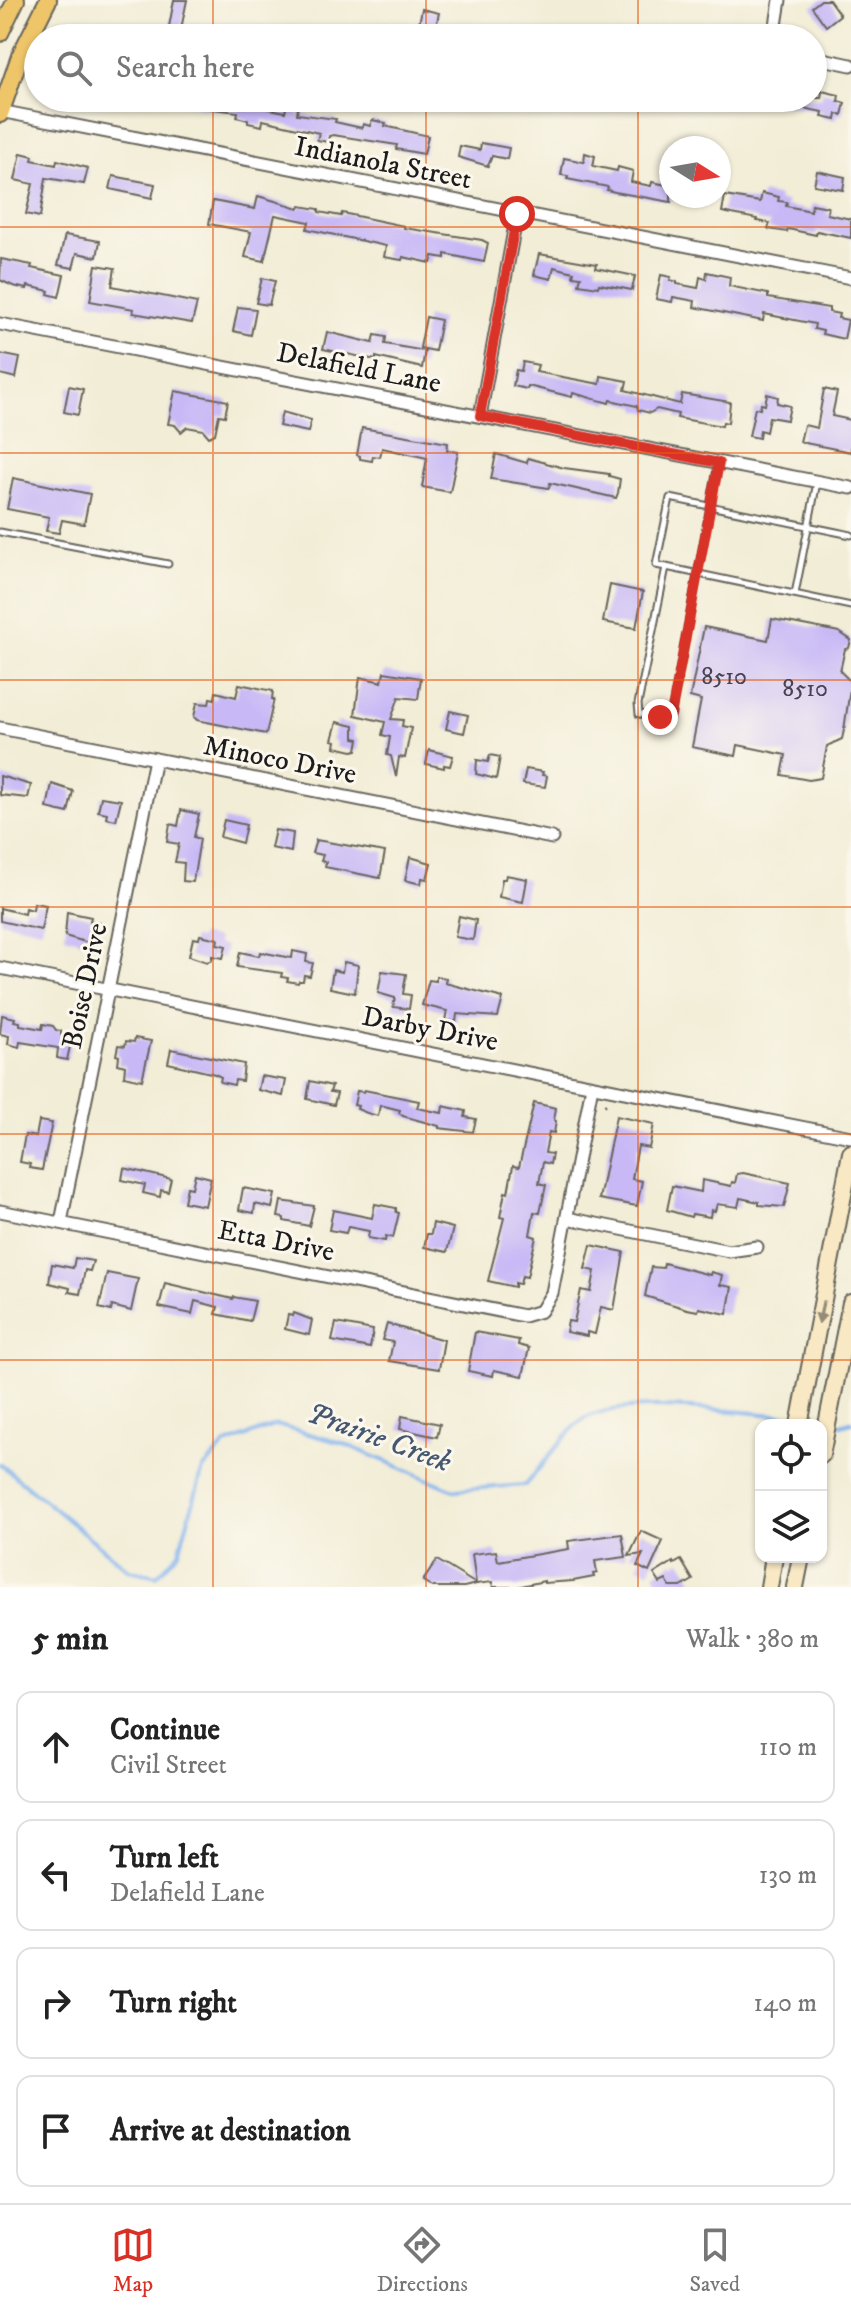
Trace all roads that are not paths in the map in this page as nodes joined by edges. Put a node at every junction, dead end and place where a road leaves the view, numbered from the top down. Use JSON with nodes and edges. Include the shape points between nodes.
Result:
{"nodes":[{"id":1,"x":16,"y":0,"type":"edge"},
{"id":2,"x":48,"y":0,"type":"edge"},
{"id":3,"x":780,"y":0,"type":"edge"},
{"id":4,"x":36,"y":24,"type":"edge"},
{"id":5,"x":776,"y":24,"type":"edge"},
{"id":6,"x":0,"y":33,"type":"edge"},
{"id":7,"x":24,"y":48,"type":"edge"},
{"id":8,"x":827,"y":60,"type":"edge"},
{"id":9,"x":851,"y":65,"type":"edge"},
{"id":10,"x":0,"y":112,"type":"edge"},
{"id":11,"x":517,"y":214,"type":"junction"},
{"id":12,"x":851,"y":278,"type":"edge"},
{"id":13,"x":0,"y":324,"type":"edge"},
{"id":14,"x":480,"y":416,"type":"junction"},
{"id":15,"x":719,"y":463,"type":"junction"},
{"id":16,"x":817,"y":481,"type":"junction"},
{"id":17,"x":851,"y":488,"type":"edge"},
{"id":18,"x":710,"y":506,"type":"junction"},
{"id":19,"x":809,"y":527,"type":"junction"},
{"id":20,"x":0,"y":532,"type":"edge"},
{"id":21,"x":851,"y":535,"type":"edge"},
{"id":22,"x":168,"y":564,"type":"dead end"},
{"id":23,"x":666,"y":567,"type":"junction"},
{"id":24,"x":700,"y":573,"type":"junction"},
{"id":25,"x":795,"y":594,"type":"junction"},
{"id":26,"x":851,"y":606,"type":"edge"},
{"id":27,"x":0,"y":728,"type":"edge"},
{"id":28,"x":155,"y":759,"type":"junction"},
{"id":29,"x":552,"y":838,"type":"dead end"},
{"id":30,"x":0,"y":968,"type":"edge"},
{"id":31,"x":109,"y":990,"type":"junction"},
{"id":32,"x":592,"y":1086,"type":"junction"},
{"id":33,"x":851,"y":1137,"type":"edge"},
{"id":34,"x":851,"y":1153,"type":"edge"},
{"id":35,"x":0,"y":1211,"type":"edge"},
{"id":36,"x":567,"y":1218,"type":"junction"},
{"id":37,"x":61,"y":1222,"type":"junction"},
{"id":38,"x":757,"y":1247,"type":"dead end"},
{"id":39,"x":851,"y":1303,"type":"edge"},
{"id":40,"x":800,"y":1419,"type":"edge"},
{"id":41,"x":827,"y":1425,"type":"edge"},
{"id":42,"x":773,"y":1563,"type":"edge"},
{"id":43,"x":800,"y":1563,"type":"edge"},
{"id":44,"x":769,"y":1587,"type":"edge"},
{"id":45,"x":795,"y":1587,"type":"edge"}],
"edges":[{"from":1,"to":6,"type":"main road"},
{"from":2,"to":4,"type":"main road"},
{"from":3,"to":5,"type":"street"},
{"from":7,"to":10,"type":"main road"},
{"from":8,"to":9,"type":"street"},
{"from":10,"to":11,"type":"street","name":"Indianola Street"},
{"from":11,"to":12,"type":"street","name":"Indianola Street"},
{"from":11,"to":14,"type":"street"},
{"from":13,"to":14,"type":"street","name":"Delafield Lane"},
{"from":14,"to":15,"type":"street","name":"Delafield Lane"},
{"from":15,"to":16,"type":"street","name":"Delafield Lane"},
{"from":15,"to":18,"type":"lane"},
{"from":16,"to":17,"type":"street","name":"Delafield Lane"},
{"from":16,"to":19,"type":"lane"},
{"from":18,"to":19,"type":"lane"},
{"from":18,"to":23,"type":"lane","via":[[670,498],[656,565]]},
{"from":18,"to":24,"type":"lane"},
{"from":19,"to":21,"type":"lane"},
{"from":19,"to":25,"type":"lane"},
{"from":20,"to":22,"type":"lane"},
{"from":23,"to":24,"type":"lane"},
{"from":23,"to":24,"type":"lane","via":[[639,714],[671,715]]},
{"from":24,"to":25,"type":"lane"},
{"from":25,"to":26,"type":"lane"},
{"from":27,"to":28,"type":"street","name":"Minoco Drive"},
{"from":28,"to":29,"type":"street","name":"Minoco Drive"},
{"from":28,"to":31,"type":"street","name":"Boise Drive"},
{"from":30,"to":31,"type":"street","name":"Darby Drive"},
{"from":31,"to":32,"type":"street","name":"Darby Drive"},
{"from":31,"to":37,"type":"street","name":"Boise Drive"},
{"from":32,"to":33,"type":"street","name":"Darby Drive"},
{"from":32,"to":36,"type":"street"},
{"from":34,"to":40,"type":"main road","one_way":true},
{"from":35,"to":37,"type":"street","name":"Etta Drive"},
{"from":36,"to":37,"type":"street","name":"Etta Drive","via":[[552,1293],[541,1311],[524,1316]]},
{"from":36,"to":38,"type":"street","via":[[729,1251]]},
{"from":39,"to":41,"type":"main road"},
{"from":42,"to":44,"type":"main road"},
{"from":43,"to":45,"type":"main road"}]}
